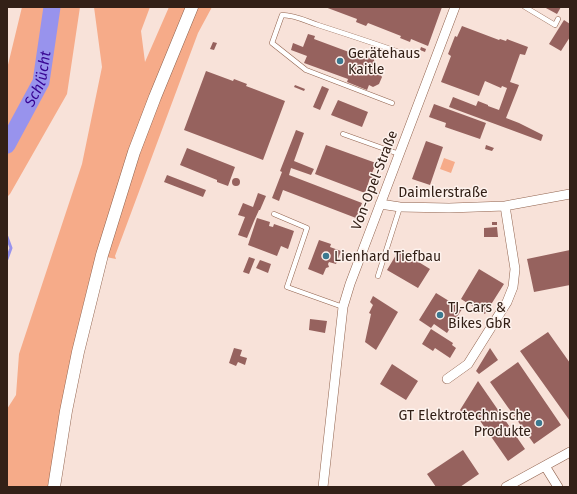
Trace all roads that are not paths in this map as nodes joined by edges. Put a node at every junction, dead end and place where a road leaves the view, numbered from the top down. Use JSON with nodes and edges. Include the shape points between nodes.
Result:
{"nodes":[{"id":1,"x":192,"y":7,"type":"edge"},
{"id":2,"x":455,"y":7,"type":"edge"},
{"id":3,"x":525,"y":7,"type":"edge"},
{"id":4,"x":558,"y":19,"type":"dead end"},
{"id":5,"x":410,"y":56,"type":"dead end"},
{"id":6,"x":392,"y":103,"type":"dead end"},
{"id":7,"x":343,"y":134,"type":"dead end"},
{"id":8,"x":399,"y":154,"type":"junction"},
{"id":9,"x":570,"y":194,"type":"edge"},
{"id":10,"x":380,"y":204,"type":"junction"},
{"id":11,"x":505,"y":206,"type":"junction"},
{"id":12,"x":400,"y":207,"type":"junction"},
{"id":13,"x":274,"y":214,"type":"dead end"},
{"id":14,"x":378,"y":276,"type":"dead end"},
{"id":15,"x":343,"y":307,"type":"junction"},
{"id":16,"x":447,"y":379,"type":"dead end"},
{"id":17,"x":570,"y":452,"type":"edge"},
{"id":18,"x":545,"y":466,"type":"junction"},
{"id":19,"x":54,"y":487,"type":"edge"},
{"id":20,"x":323,"y":487,"type":"edge"},
{"id":21,"x":506,"y":487,"type":"edge"},
{"id":22,"x":558,"y":487,"type":"edge"}],
"edges":[{"from":1,"to":19,"type":"main road","via":[[134,152],[102,255],[78,352]]},
{"from":2,"to":8,"type":"street","name":"Von-Opel-Straße"},
{"from":3,"to":4,"type":"lane","via":[[555,25]]},
{"from":5,"to":6,"type":"lane","via":[[290,15],[282,15],[272,43],[277,48],[306,70]]},
{"from":7,"to":8,"type":"lane"},
{"from":8,"to":10,"type":"street","name":"Von-Opel-Straße"},
{"from":9,"to":11,"type":"street","name":"Daimlerstraße"},
{"from":10,"to":12,"type":"street","name":"Daimlerstraße"},
{"from":10,"to":15,"type":"street","name":"Von-Opel-Straße"},
{"from":11,"to":12,"type":"street","name":"Daimlerstraße"},
{"from":11,"to":16,"type":"street","name":"Daimlerstraße","via":[[514,269],[513,287],[507,302],[468,364]]},
{"from":12,"to":14,"type":"lane"},
{"from":13,"to":15,"type":"lane","via":[[307,228],[287,287]]},
{"from":15,"to":20,"type":"street","name":"Von-Opel-Straße"},
{"from":17,"to":18,"type":"street"},
{"from":18,"to":21,"type":"street"},
{"from":18,"to":22,"type":"street"}]}
